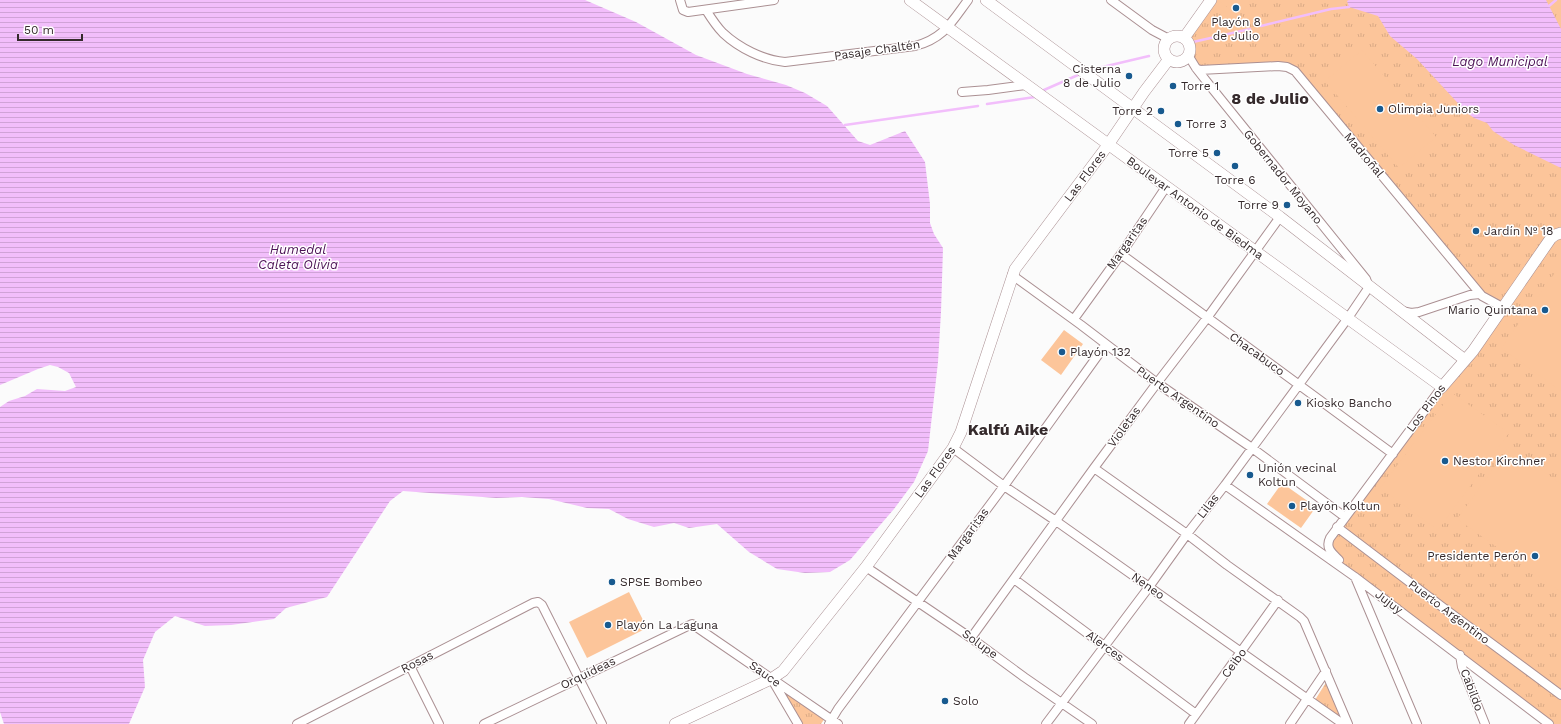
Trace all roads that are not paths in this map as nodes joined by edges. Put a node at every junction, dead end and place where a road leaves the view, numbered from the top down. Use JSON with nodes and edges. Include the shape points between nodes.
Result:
{"nodes":[{"id":1,"x":774,"y":0,"type":"edge"},
{"id":2,"x":910,"y":0,"type":"edge"},
{"id":3,"x":968,"y":0,"type":"edge"},
{"id":4,"x":986,"y":0,"type":"edge"},
{"id":5,"x":1111,"y":0,"type":"edge"},
{"id":6,"x":1210,"y":0,"type":"edge"},
{"id":7,"x":681,"y":3,"type":"edge"},
{"id":8,"x":706,"y":10,"type":"junction"},
{"id":9,"x":947,"y":28,"type":"junction"},
{"id":10,"x":1184,"y":38,"type":"junction"},
{"id":11,"x":1169,"y":39,"type":"junction"},
{"id":12,"x":1188,"y":54,"type":"junction"},
{"id":13,"x":1169,"y":59,"type":"junction"},
{"id":14,"x":1196,"y":68,"type":"junction"},
{"id":15,"x":1026,"y":85,"type":"junction"},
{"id":16,"x":962,"y":92,"type":"dead end"},
{"id":17,"x":1133,"y":108,"type":"junction"},
{"id":18,"x":1108,"y":145,"type":"junction"},
{"id":19,"x":1166,"y":187,"type":"junction"},
{"id":20,"x":1280,"y":217,"type":"junction"},
{"id":21,"x":1556,"y":236,"type":"edge"},
{"id":22,"x":1255,"y":252,"type":"junction"},
{"id":23,"x":1121,"y":254,"type":"junction"},
{"id":24,"x":1012,"y":275,"type":"junction"},
{"id":25,"x":1369,"y":287,"type":"junction"},
{"id":26,"x":1480,"y":294,"type":"junction"},
{"id":27,"x":1504,"y":308,"type":"junction"},
{"id":28,"x":1401,"y":311,"type":"junction"},
{"id":29,"x":1207,"y":318,"type":"junction"},
{"id":30,"x":1348,"y":318,"type":"junction"},
{"id":31,"x":1074,"y":319,"type":"junction"},
{"id":32,"x":1106,"y":344,"type":"junction"},
{"id":33,"x":1465,"y":360,"type":"junction"},
{"id":34,"x":1156,"y":383,"type":"junction"},
{"id":35,"x":1299,"y":385,"type":"junction"},
{"id":36,"x":1442,"y":387,"type":"junction"},
{"id":37,"x":953,"y":448,"type":"junction"},
{"id":38,"x":1252,"y":448,"type":"junction"},
{"id":39,"x":1393,"y":454,"type":"junction"},
{"id":40,"x":1094,"y":468,"type":"junction"},
{"id":41,"x":1225,"y":485,"type":"junction"},
{"id":42,"x":1004,"y":486,"type":"junction"},
{"id":43,"x":1345,"y":517,"type":"junction"},
{"id":44,"x":1056,"y":521,"type":"junction"},
{"id":45,"x":1337,"y":528,"type":"junction"},
{"id":46,"x":1186,"y":534,"type":"junction"},
{"id":47,"x":866,"y":567,"type":"junction"},
{"id":48,"x":1355,"y":577,"type":"junction"},
{"id":49,"x":1014,"y":579,"type":"junction"},
{"id":50,"x":1149,"y":587,"type":"junction"},
{"id":51,"x":1278,"y":600,"type":"junction"},
{"id":52,"x":918,"y":603,"type":"junction"},
{"id":53,"x":692,"y":624,"type":"joint"},
{"id":54,"x":972,"y":638,"type":"junction"},
{"id":55,"x":1104,"y":646,"type":"junction"},
{"id":56,"x":1241,"y":653,"type":"junction"},
{"id":57,"x":1460,"y":655,"type":"junction"},
{"id":58,"x":410,"y":666,"type":"junction"},
{"id":59,"x":1326,"y":671,"type":"junction"},
{"id":60,"x":578,"y":678,"type":"junction"},
{"id":61,"x":771,"y":679,"type":"junction"},
{"id":62,"x":1561,"y":695,"type":"edge"},
{"id":63,"x":1307,"y":700,"type":"junction"},
{"id":64,"x":1062,"y":702,"type":"junction"},
{"id":65,"x":1196,"y":714,"type":"junction"},
{"id":66,"x":833,"y":722,"type":"edge"},
{"id":67,"x":296,"y":724,"type":"edge"},
{"id":68,"x":439,"y":724,"type":"edge"},
{"id":69,"x":484,"y":724,"type":"edge"},
{"id":70,"x":602,"y":724,"type":"edge"},
{"id":71,"x":675,"y":724,"type":"edge"},
{"id":72,"x":798,"y":724,"type":"edge"},
{"id":73,"x":1046,"y":724,"type":"edge"},
{"id":74,"x":1092,"y":724,"type":"edge"},
{"id":75,"x":1189,"y":724,"type":"edge"},
{"id":76,"x":1290,"y":724,"type":"edge"},
{"id":77,"x":1343,"y":724,"type":"edge"},
{"id":78,"x":1348,"y":724,"type":"edge"},
{"id":79,"x":1417,"y":724,"type":"edge"},
{"id":80,"x":1485,"y":724,"type":"edge"},
{"id":81,"x":1549,"y":724,"type":"edge"}],
"edges":[{"from":1,"to":8,"type":"street"},
{"from":2,"to":9,"type":"street","name":"Boulevar Antonio de Biedma"},
{"from":3,"to":9,"type":"street","name":"Pasaje Chaltén"},
{"from":4,"to":17,"type":"street"},
{"from":5,"to":11,"type":"street","via":[[1152,30]]},
{"from":6,"to":10,"type":"street"},
{"from":7,"to":8,"type":"street","via":[[683,10],[688,12]]},
{"from":8,"to":9,"type":"street","name":"Pasaje Chaltén","via":[[724,34],[760,56],[785,62],[915,46],[930,41]]},
{"from":9,"to":15,"type":"street","name":"Boulevar Antonio de Biedma"},
{"from":10,"to":11,"type":"street","via":[[1176,36]]},
{"from":10,"to":12,"type":"street","via":[[1188,44]]},
{"from":11,"to":13,"type":"street","via":[[1164,47]]},
{"from":12,"to":13,"type":"street","via":[[1180,61]]},
{"from":12,"to":14,"type":"street","name":"Gobernador Moyano"},
{"from":13,"to":17,"type":"street","name":"Las Flores"},
{"from":14,"to":25,"type":"street","name":"Gobernador Moyano","via":[[1366,279]]},
{"from":14,"to":26,"type":"street","name":"Madroñal","via":[[1200,70],[1278,66],[1294,71]]},
{"from":15,"to":16,"type":"street"},
{"from":15,"to":18,"type":"street","name":"Boulevar Antonio de Biedma"},
{"from":17,"to":18,"type":"street","name":"Las Flores"},
{"from":17,"to":20,"type":"street"},
{"from":18,"to":19,"type":"street","name":"Boulevar Antonio de Biedma"},
{"from":18,"to":24,"type":"street","name":"Las Flores","via":[[1019,262]]},
{"from":19,"to":22,"type":"street","name":"Boulevar Antonio de Biedma"},
{"from":19,"to":23,"type":"street","name":"Margaritas"},
{"from":20,"to":22,"type":"street","name":"Violetas"},
{"from":20,"to":25,"type":"street"},
{"from":21,"to":27,"type":"street","name":"Los Pinos"},
{"from":22,"to":29,"type":"street","name":"Violetas"},
{"from":22,"to":30,"type":"street","name":"Boulevar Antonio de Biedma"},
{"from":23,"to":29,"type":"street","name":"Chacabuco"},
{"from":23,"to":31,"type":"street","name":"Margaritas"},
{"from":24,"to":31,"type":"street","name":"Puerto Argentino"},
{"from":24,"to":37,"type":"street","name":"Las Flores","via":[[961,432]]},
{"from":25,"to":28,"type":"street"},
{"from":25,"to":30,"type":"street","name":"Lilas"},
{"from":26,"to":27,"type":"street","name":"Madroñal"},
{"from":26,"to":28,"type":"street","via":[[1419,312]]},
{"from":27,"to":33,"type":"street","name":"Los Pinos"},
{"from":28,"to":33,"type":"street"},
{"from":29,"to":34,"type":"street","name":"Violetas"},
{"from":29,"to":35,"type":"street","name":"Chacabuco"},
{"from":30,"to":35,"type":"street","name":"Lilas"},
{"from":30,"to":36,"type":"street","name":"Boulevar Antonio de Biedma"},
{"from":31,"to":32,"type":"street","name":"Puerto Argentino"},
{"from":32,"to":34,"type":"street","name":"Puerto Argentino"},
{"from":32,"to":42,"type":"street","name":"Margaritas"},
{"from":33,"to":36,"type":"street","name":"Los Pinos"},
{"from":34,"to":38,"type":"street","name":"Puerto Argentino"},
{"from":34,"to":40,"type":"street","name":"Violetas"},
{"from":35,"to":38,"type":"street","name":"Lilas"},
{"from":35,"to":39,"type":"street","name":"Chacabuco"},
{"from":36,"to":39,"type":"street","name":"Los Pinos"},
{"from":37,"to":42,"type":"street","name":"Neneo"},
{"from":37,"to":47,"type":"street","name":"Las Flores"},
{"from":38,"to":41,"type":"street","name":"Lilas"},
{"from":38,"to":43,"type":"street","name":"Puerto Argentino"},
{"from":39,"to":43,"type":"street","name":"Los Pinos"},
{"from":40,"to":44,"type":"street","name":"Violetas"},
{"from":40,"to":46,"type":"street"},
{"from":41,"to":46,"type":"street","name":"Lilas"},
{"from":41,"to":48,"type":"street","name":"Jujuy"},
{"from":42,"to":44,"type":"street","name":"Neneo"},
{"from":42,"to":52,"type":"street","name":"Margaritas"},
{"from":43,"to":45,"type":"street","name":"Los Pinos"},
{"from":44,"to":49,"type":"street","name":"Violetas"},
{"from":44,"to":50,"type":"street","name":"Neneo"},
{"from":45,"to":48,"type":"street","name":"Los Pinos","via":[[1328,542],[1328,549]]},
{"from":45,"to":62,"type":"street","name":"Puerto Argentino"},
{"from":46,"to":50,"type":"street","name":"Lilas"},
{"from":46,"to":51,"type":"street"},
{"from":47,"to":52,"type":"street","name":"Solupe"},
{"from":47,"to":61,"type":"street","name":"Las Flores","via":[[783,671]]},
{"from":48,"to":57,"type":"street","name":"Jujuy"},
{"from":48,"to":79,"type":"street"},
{"from":49,"to":54,"type":"street","name":"Violetas"},
{"from":49,"to":55,"type":"street","name":"Alerces"},
{"from":50,"to":55,"type":"street","name":"Lilas"},
{"from":50,"to":56,"type":"street","name":"Neneo"},
{"from":51,"to":56,"type":"street","name":"Ceibo"},
{"from":51,"to":59,"type":"street","via":[[1304,621]]},
{"from":52,"to":54,"type":"street","name":"Solupe"},
{"from":52,"to":66,"type":"street","name":"Margaritas"},
{"from":53,"to":60,"type":"street","name":"Orquídeas"},
{"from":53,"to":61,"type":"street","name":"Sauce"},
{"from":54,"to":64,"type":"street","name":"Solupe"},
{"from":55,"to":64,"type":"street","name":"Lilas"},
{"from":55,"to":65,"type":"street","name":"Alerces"},
{"from":56,"to":63,"type":"street","name":"Neneo"},
{"from":56,"to":65,"type":"street","name":"Ceibo"},
{"from":57,"to":80,"type":"street","name":"Cabildo","via":[[1462,667]]},
{"from":57,"to":81,"type":"street","name":"Jujuy"},
{"from":58,"to":60,"type":"street","name":"Rosas","via":[[538,602],[542,605]]},
{"from":58,"to":67,"type":"street","name":"Rosas"},
{"from":58,"to":68,"type":"street"},
{"from":59,"to":63,"type":"street"},
{"from":59,"to":78,"type":"street"},
{"from":60,"to":69,"type":"street","name":"Orquídeas"},
{"from":60,"to":70,"type":"street"},
{"from":61,"to":66,"type":"street","name":"Sauce"},
{"from":61,"to":71,"type":"street","name":"Las Flores"},
{"from":61,"to":72,"type":"street"},
{"from":63,"to":76,"type":"street"},
{"from":63,"to":77,"type":"street","name":"Neneo"},
{"from":64,"to":73,"type":"street","name":"Lilas"},
{"from":64,"to":74,"type":"street","name":"Solupe"},
{"from":65,"to":75,"type":"street","name":"Ceibo"}]}
